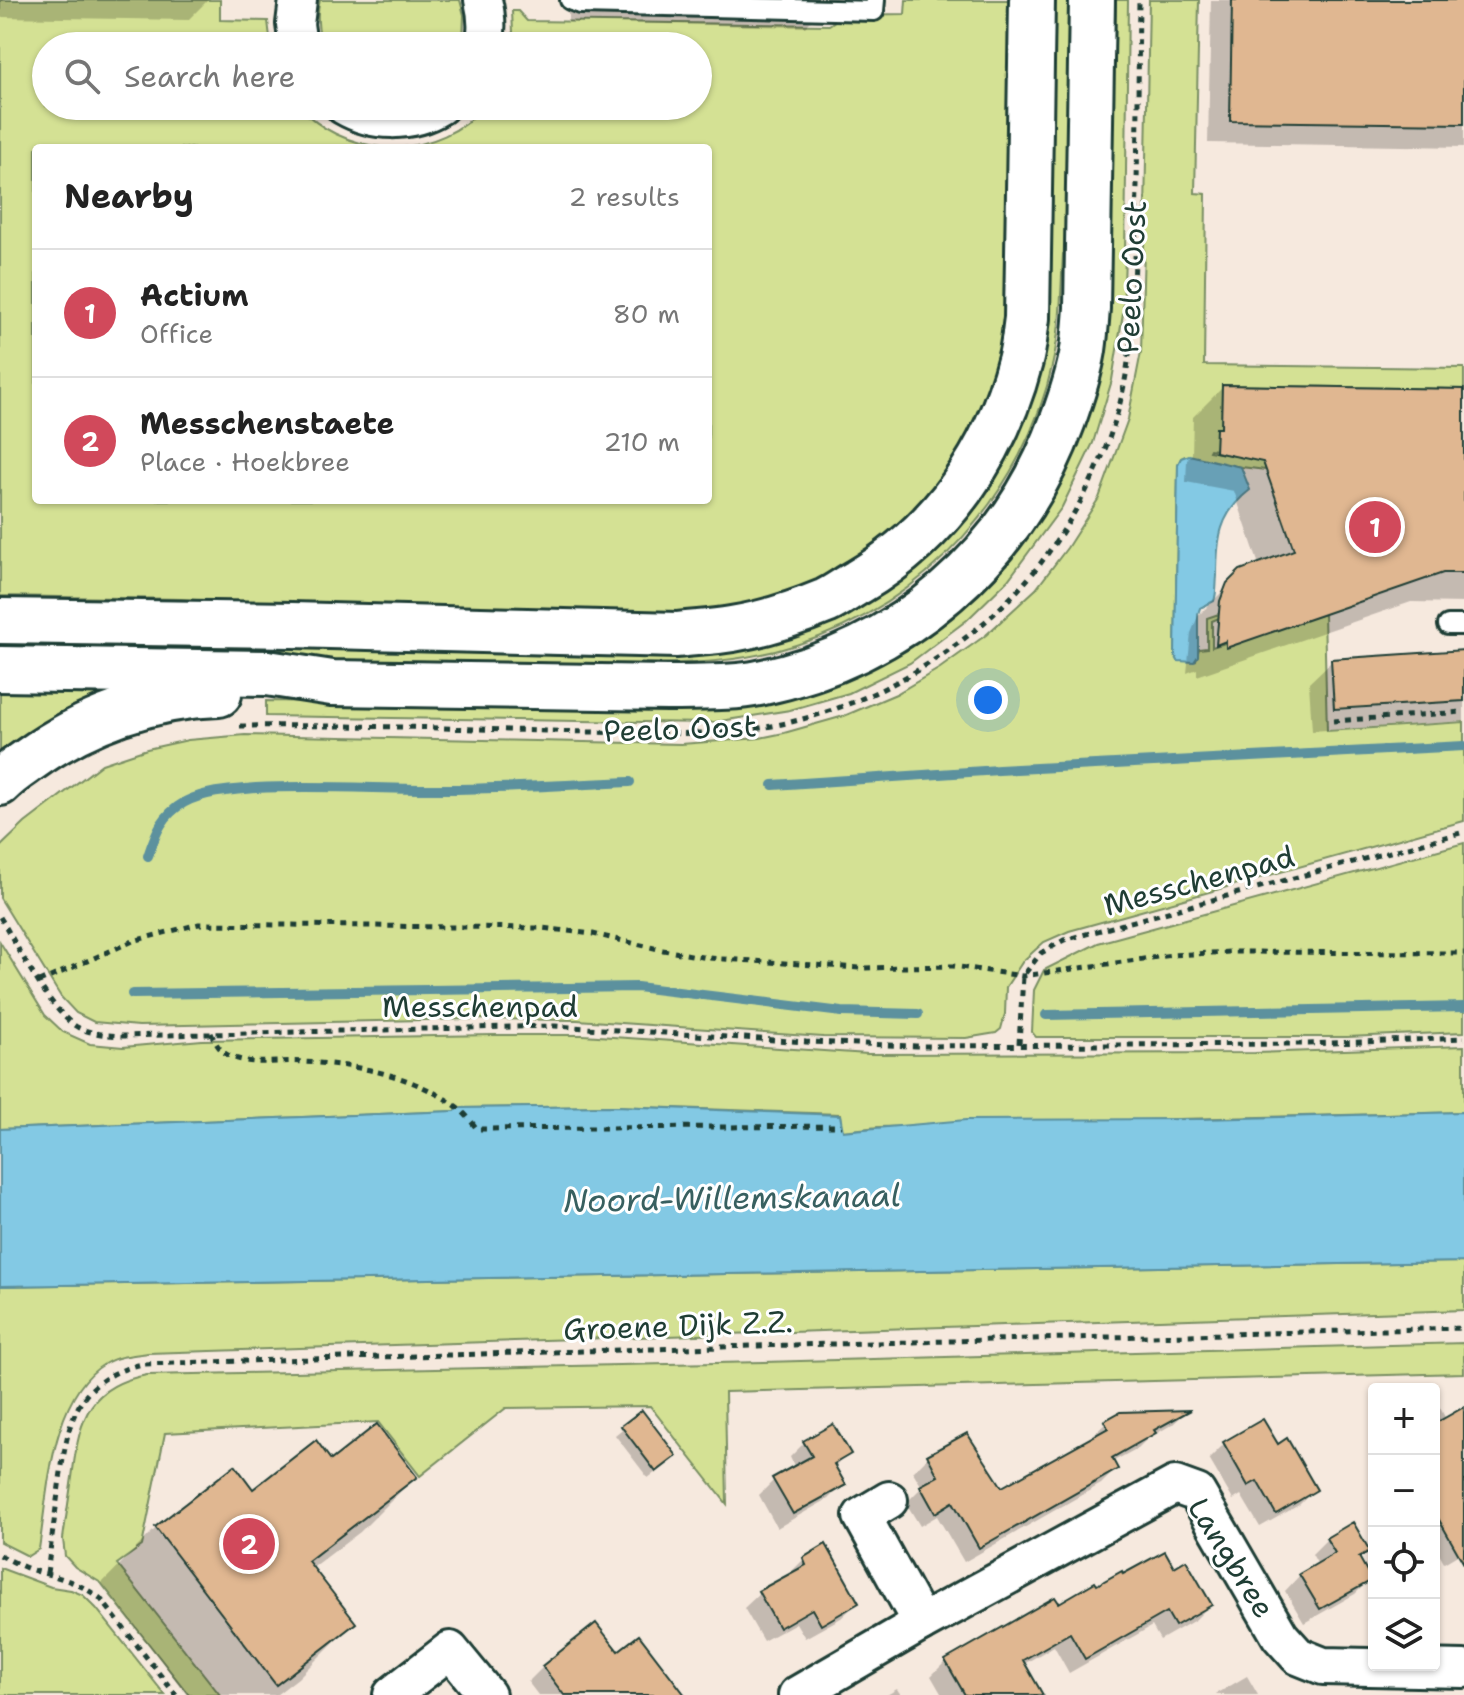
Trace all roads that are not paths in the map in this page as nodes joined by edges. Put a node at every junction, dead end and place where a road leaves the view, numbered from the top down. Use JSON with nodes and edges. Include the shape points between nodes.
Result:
{"nodes":[{"id":1,"x":298,"y":0,"type":"edge"},
{"id":2,"x":485,"y":0,"type":"edge"},
{"id":3,"x":570,"y":0,"type":"edge"},
{"id":4,"x":875,"y":0,"type":"edge"},
{"id":5,"x":1032,"y":0,"type":"edge"},
{"id":6,"x":1092,"y":0,"type":"edge"},
{"id":7,"x":296,"y":32,"type":"edge"},
{"id":8,"x":487,"y":32,"type":"edge"},
{"id":9,"x":0,"y":621,"type":"edge"},
{"id":10,"x":0,"y":669,"type":"edge"},
{"id":11,"x":332,"y":683,"type":"junction"},
{"id":12,"x":0,"y":783,"type":"edge"},
{"id":13,"x":889,"y":1500,"type":"dead end"},
{"id":14,"x":921,"y":1623,"type":"junction"},
{"id":15,"x":1464,"y":1669,"type":"edge"},
{"id":16,"x":1378,"y":1681,"type":"edge"},
{"id":17,"x":392,"y":1695,"type":"edge"},
{"id":18,"x":487,"y":1695,"type":"edge"},
{"id":19,"x":797,"y":1695,"type":"edge"}],
"edges":[{"from":1,"to":7,"type":"street"},
{"from":2,"to":8,"type":"street"},
{"from":3,"to":4,"type":"lane","via":[[874,11]]},
{"from":5,"to":9,"type":"main road","via":[[1027,318],[1021,360],[998,424],[961,491],[930,527],[874,573],[828,600],[789,614],[733,629],[677,635]]},
{"from":6,"to":11,"type":"main road","name":"Peelo Oost","via":[[1083,351],[1052,451],[1019,511],[960,580],[926,608],[842,657],[757,683],[668,688]]},
{"from":10,"to":11,"type":"main road","name":"Peelo Oost","via":[[267,673]]},
{"from":11,"to":12,"type":"main road","via":[[147,704],[93,722],[47,747]]},
{"from":13,"to":14,"type":"street","via":[[862,1516]]},
{"from":14,"to":16,"type":"street","name":"Langbree","via":[[1175,1485],[1197,1493],[1280,1636],[1298,1656]]},
{"from":14,"to":19,"type":"street","name":"Langbree"},
{"from":15,"to":16,"type":"street","name":"Langbree"},
{"from":17,"to":18,"type":"street","via":[[450,1650]]}]}
